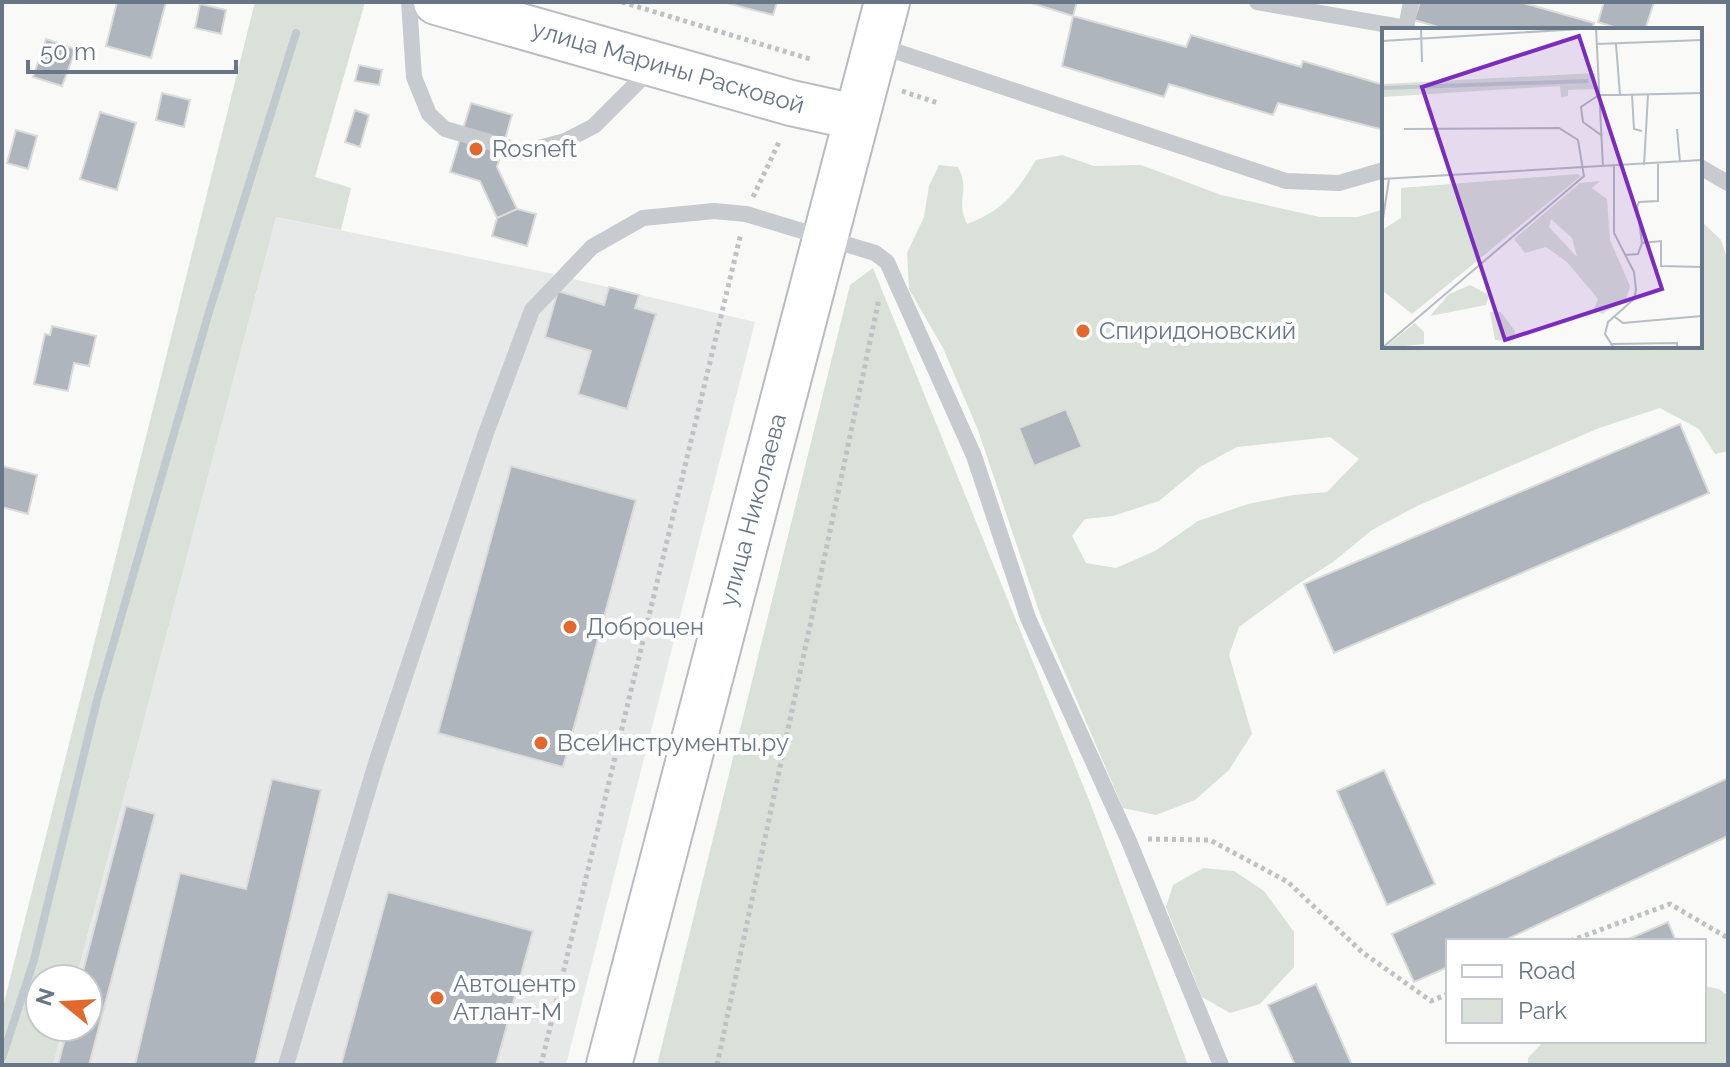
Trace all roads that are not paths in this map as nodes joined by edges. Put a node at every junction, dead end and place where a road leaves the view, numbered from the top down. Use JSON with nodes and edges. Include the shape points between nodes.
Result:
{"nodes":[{"id":1,"x":409,"y":2,"type":"edge"},
{"id":2,"x":436,"y":2,"type":"edge"},
{"id":3,"x":887,"y":2,"type":"edge"},
{"id":4,"x":1257,"y":2,"type":"edge"},
{"id":5,"x":1411,"y":2,"type":"edge"},
{"id":6,"x":1401,"y":28,"type":"edge"},
{"id":7,"x":1407,"y":28,"type":"edge"},
{"id":8,"x":876,"y":44,"type":"junction"},
{"id":9,"x":656,"y":64,"type":"junction"},
{"id":10,"x":855,"y":117,"type":"junction"},
{"id":11,"x":1702,"y":168,"type":"edge"},
{"id":12,"x":1382,"y":171,"type":"edge"},
{"id":13,"x":1728,"y":183,"type":"edge"},
{"id":14,"x":824,"y":238,"type":"junction"},
{"id":15,"x":286,"y":1065,"type":"edge"},
{"id":16,"x":609,"y":1065,"type":"edge"},
{"id":17,"x":1221,"y":1065,"type":"edge"}],
"edges":[{"from":1,"to":9,"type":"lane","via":[[414,77],[429,114],[445,129],[524,152],[594,126]]},
{"from":2,"to":9,"type":"main road","name":"улица Марины Расковой"},
{"from":3,"to":8,"type":"main road","name":"улица Николаева"},
{"from":4,"to":6,"type":"lane"},
{"from":5,"to":7,"type":"lane"},
{"from":8,"to":10,"type":"main road","name":"улица Николаева"},
{"from":8,"to":12,"type":"lane","via":[[1286,181],[1339,183]]},
{"from":9,"to":10,"type":"main road","name":"улица Марины Расковой"},
{"from":10,"to":14,"type":"main road","name":"улица Николаева"},
{"from":11,"to":13,"type":"lane"},
{"from":14,"to":15,"type":"lane","via":[[746,214],[714,211],[643,218],[592,247],[532,310],[376,763]]},
{"from":14,"to":16,"type":"main road","name":"улица Николаева"},
{"from":14,"to":17,"type":"lane","via":[[875,253],[887,262],[974,456],[1028,618],[1128,839]]}]}
